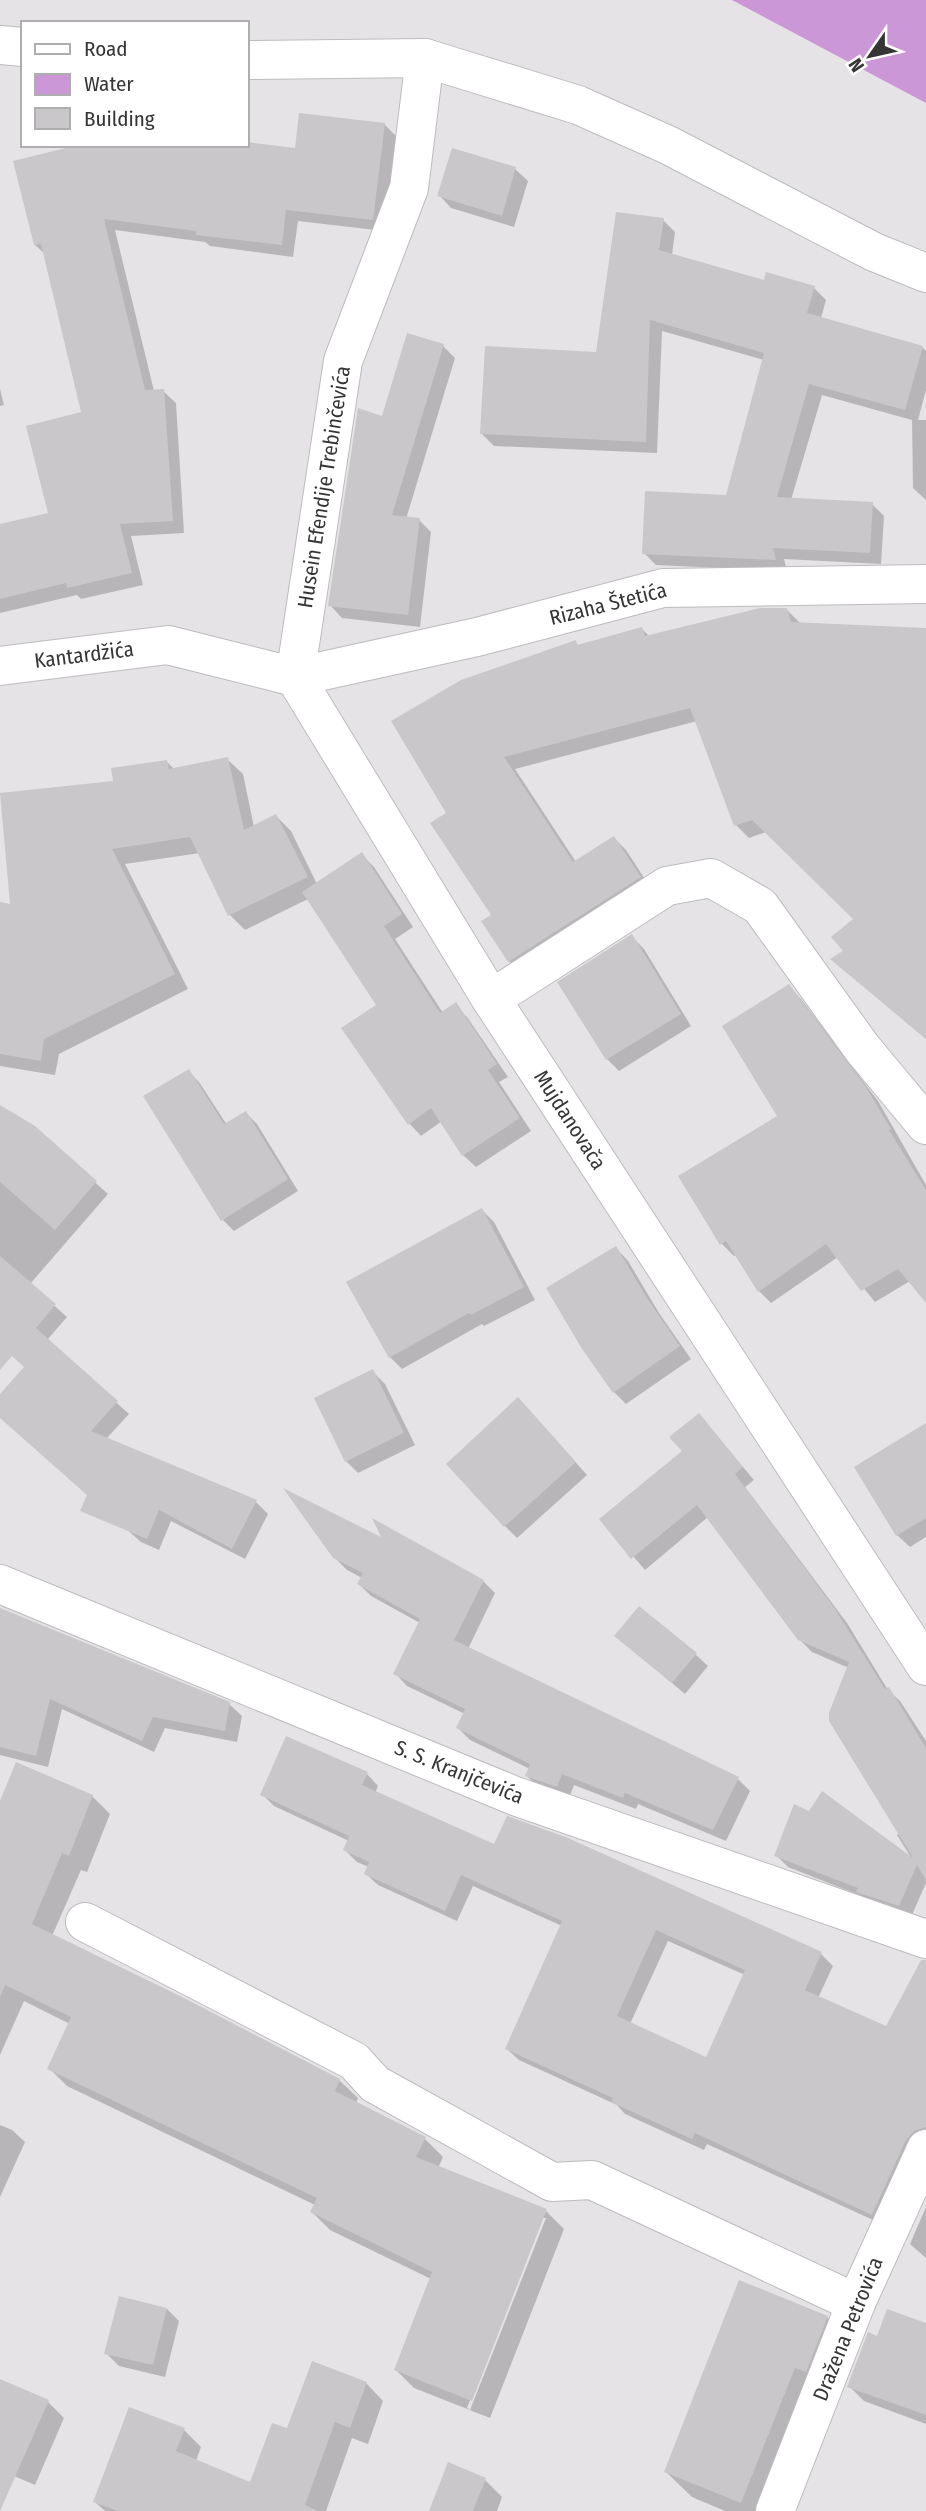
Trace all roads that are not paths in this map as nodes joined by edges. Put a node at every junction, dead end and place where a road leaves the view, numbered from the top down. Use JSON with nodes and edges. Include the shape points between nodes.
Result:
{"nodes":[{"id":1,"x":0,"y":45,"type":"edge"},
{"id":2,"x":21,"y":47,"type":"edge"},
{"id":3,"x":425,"y":58,"type":"junction"},
{"id":4,"x":248,"y":60,"type":"edge"},
{"id":5,"x":926,"y":273,"type":"edge"},
{"id":6,"x":926,"y":584,"type":"edge"},
{"id":7,"x":0,"y":666,"type":"edge"},
{"id":8,"x":295,"y":677,"type":"junction"},
{"id":9,"x":491,"y":999,"type":"junction"},
{"id":10,"x":926,"y":1125,"type":"edge"},
{"id":11,"x":0,"y":1584,"type":"edge"},
{"id":12,"x":926,"y":1666,"type":"edge"},
{"id":13,"x":85,"y":1922,"type":"dead end"},
{"id":14,"x":926,"y":1939,"type":"edge"},
{"id":15,"x":926,"y":2149,"type":"edge"},
{"id":16,"x":856,"y":2303,"type":"junction"},
{"id":17,"x":775,"y":2511,"type":"edge"}],
"edges":[{"from":1,"to":2,"type":"street"},
{"from":3,"to":4,"type":"street"},
{"from":3,"to":5,"type":"street","via":[[578,105],[668,145],[874,252]]},
{"from":3,"to":8,"type":"street","name":"Husein Efendije Trebinčevića","via":[[409,188],[343,361]]},
{"from":6,"to":8,"type":"street","name":"Rizaha Štetića","via":[[663,588],[477,637]]},
{"from":7,"to":8,"type":"street","name":"Kantardžića","via":[[168,645]]},
{"from":8,"to":9,"type":"street","name":"Mujdanovača"},
{"from":9,"to":10,"type":"street","via":[[667,886],[711,877],[760,906],[862,1048]]},
{"from":9,"to":12,"type":"street","name":"Mujdanovača"},
{"from":11,"to":14,"type":"street","name":"S. S. Kranjčevića","via":[[515,1796]]},
{"from":13,"to":16,"type":"street","via":[[354,2061],[375,2084],[552,2182],[592,2180]]},
{"from":15,"to":16,"type":"street","name":"Dražena Petrovića"},
{"from":16,"to":17,"type":"street","name":"Dražena Petrovića"}]}
